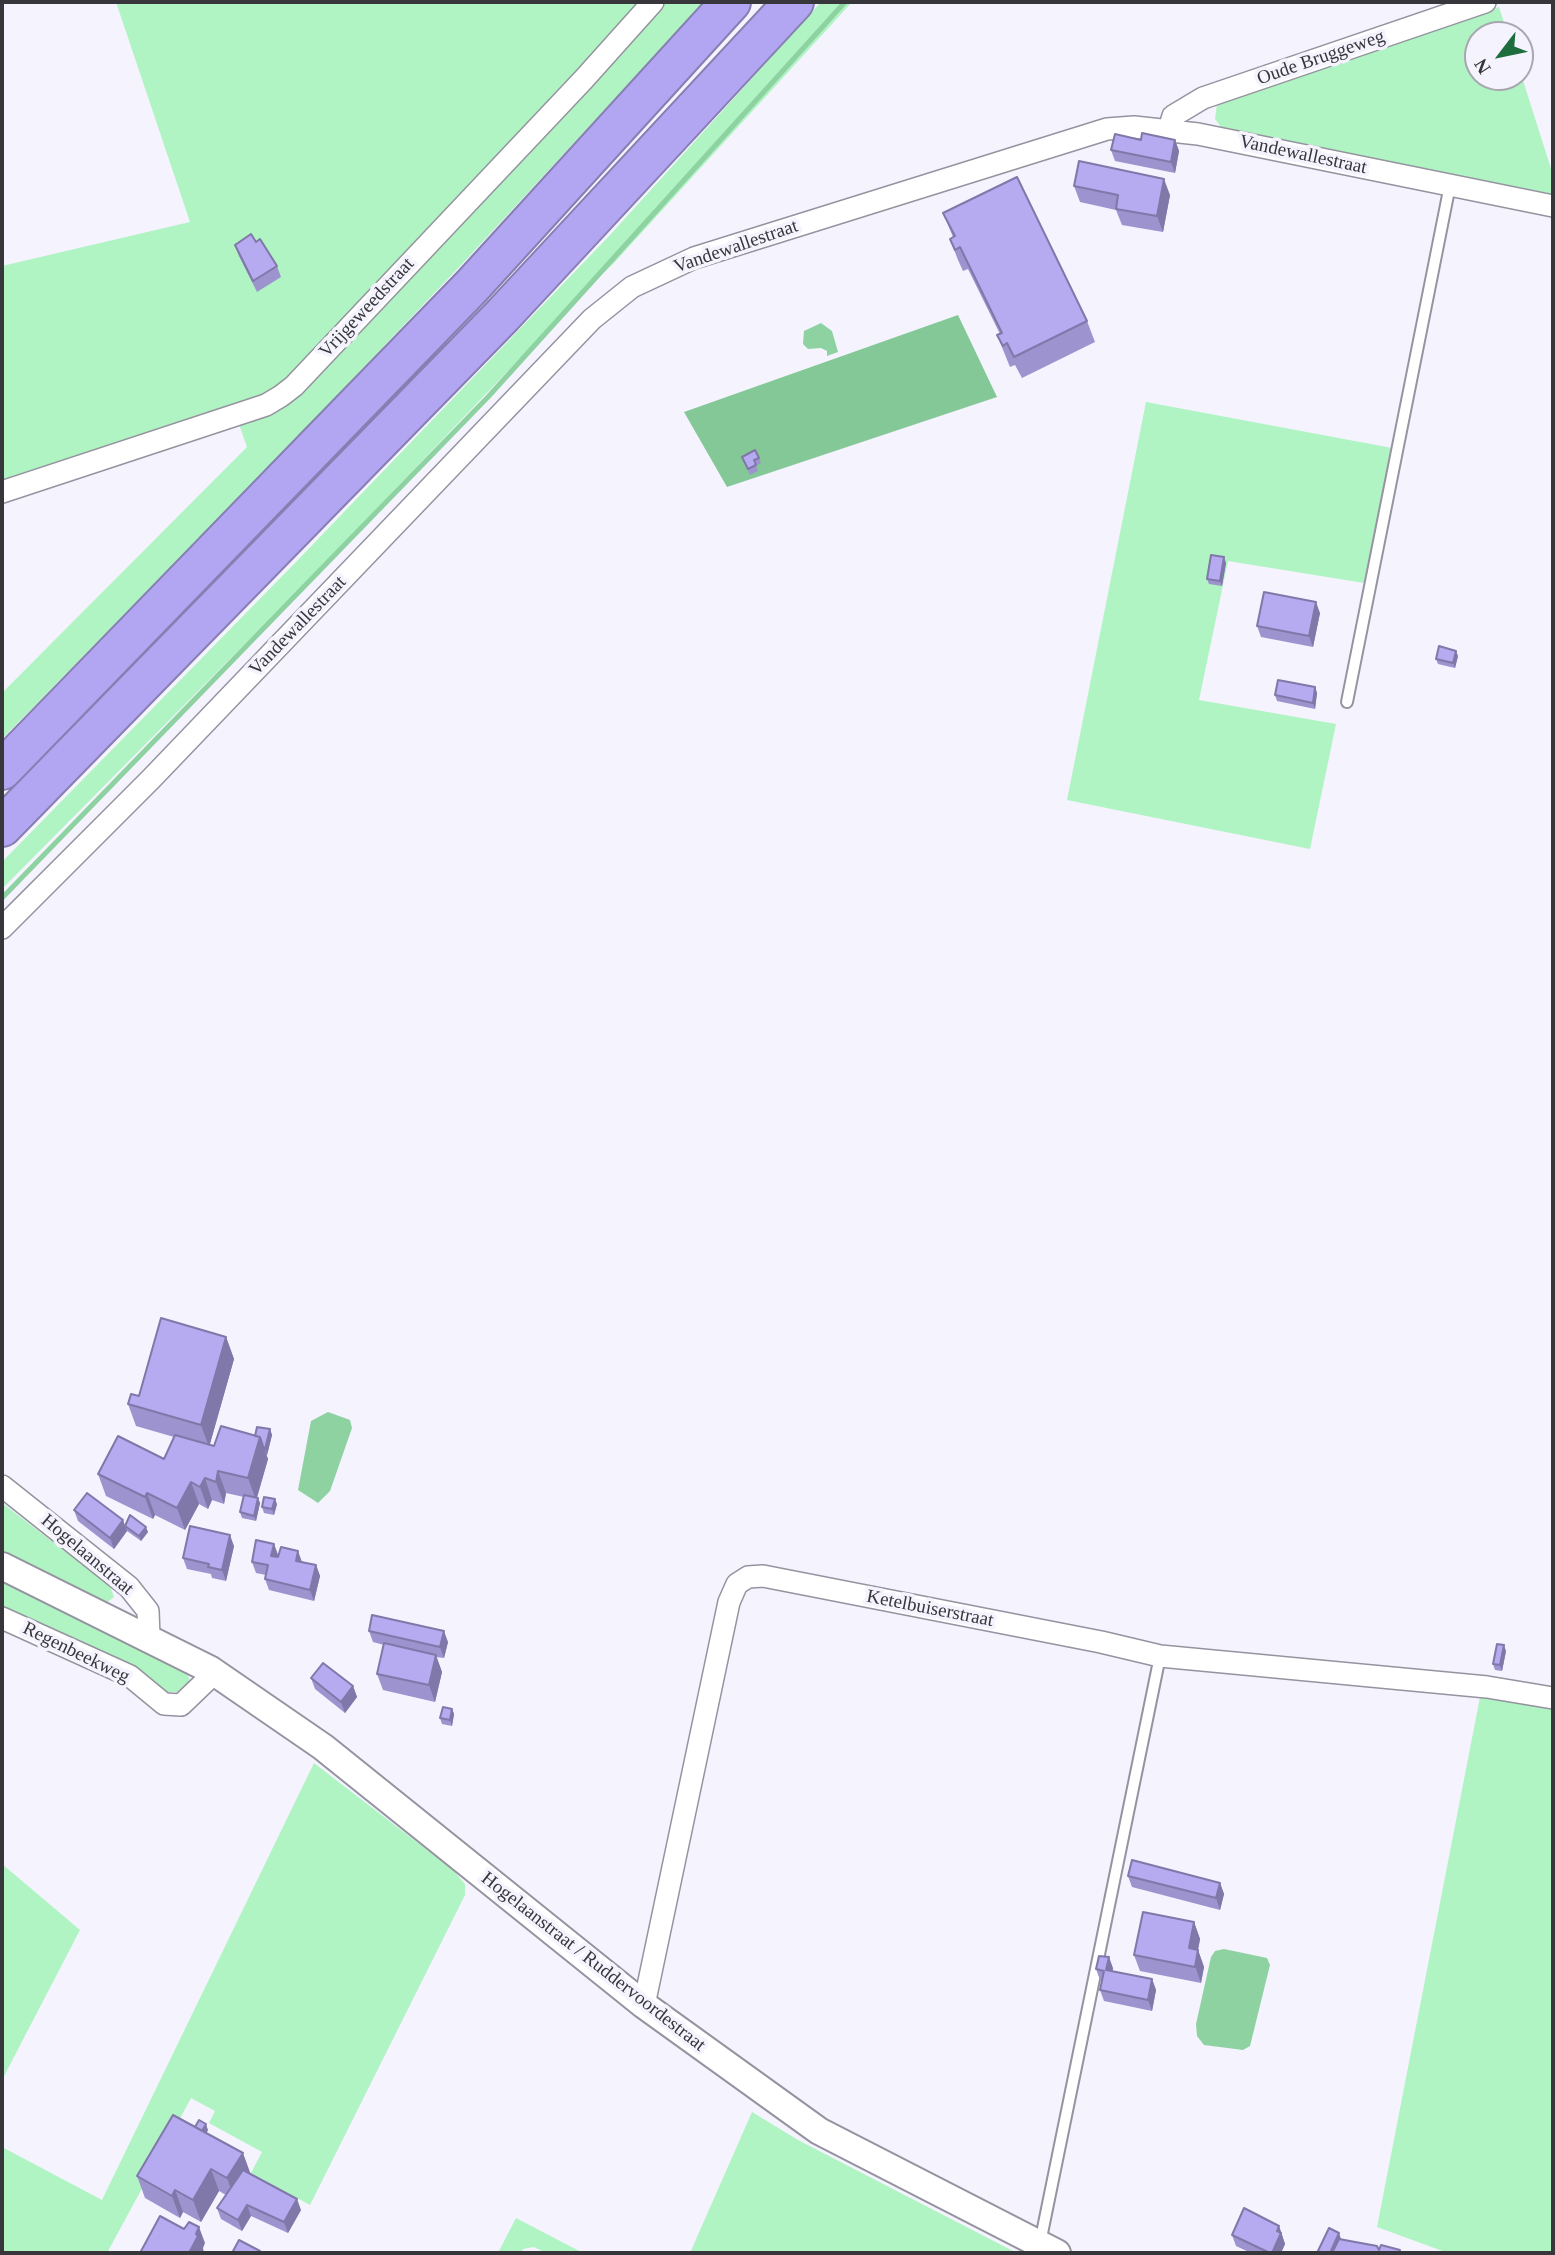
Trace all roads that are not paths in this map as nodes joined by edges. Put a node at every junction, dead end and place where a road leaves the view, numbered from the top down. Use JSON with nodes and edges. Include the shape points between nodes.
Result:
{"nodes":[{"id":1,"x":653,"y":2,"type":"edge"},
{"id":2,"x":731,"y":2,"type":"edge"},
{"id":3,"x":794,"y":2,"type":"edge"},
{"id":4,"x":1485,"y":2,"type":"edge"},
{"id":5,"x":1169,"y":129,"type":"junction"},
{"id":6,"x":1450,"y":185,"type":"junction"},
{"id":7,"x":1553,"y":206,"type":"edge"},
{"id":8,"x":2,"y":492,"type":"edge"},
{"id":9,"x":1347,"y":702,"type":"dead end"},
{"id":10,"x":2,"y":770,"type":"edge"},
{"id":11,"x":2,"y":827,"type":"edge"},
{"id":12,"x":2,"y":928,"type":"edge"},
{"id":13,"x":2,"y":1486,"type":"edge"},
{"id":14,"x":2,"y":1566,"type":"edge"},
{"id":15,"x":2,"y":1618,"type":"edge"},
{"id":16,"x":149,"y":1637,"type":"junction"},
{"id":17,"x":1160,"y":1656,"type":"junction"},
{"id":18,"x":211,"y":1671,"type":"junction"},
{"id":19,"x":1553,"y":1698,"type":"edge"},
{"id":20,"x":644,"y":2005,"type":"junction"},
{"id":21,"x":1047,"y":2250,"type":"edge"}],
"edges":[{"from":1,"to":8,"type":"street","name":"Vrijgeweedstraat","via":[[281,396]]},
{"from":2,"to":10,"type":"highway","via":[[472,286]]},
{"from":3,"to":11,"type":"highway","via":[[503,315]]},
{"from":4,"to":5,"type":"street","name":"Oude Bruggeweg","via":[[1203,98],[1173,116]]},
{"from":5,"to":6,"type":"street","name":"Vandewallestraat"},
{"from":5,"to":12,"type":"street","name":"Vandewallestraat","via":[[1107,129],[694,258],[632,287],[592,319]]},
{"from":6,"to":7,"type":"street","name":"Vandewallestraat"},
{"from":6,"to":9,"type":"lane"},
{"from":13,"to":16,"type":"street","name":"Hogelaanstraat","via":[[129,1587],[148,1611]]},
{"from":14,"to":16,"type":"street","name":"Hogelaanstraat / Ruddervoordestraat"},
{"from":15,"to":18,"type":"street","name":"Regenbeekweg","via":[[130,1676],[164,1704],[181,1705]]},
{"from":16,"to":18,"type":"street","name":"Hogelaanstraat / Ruddervoordestraat"},
{"from":17,"to":19,"type":"street","name":"Ketelbuiserstraat","via":[[1487,1687]]},
{"from":17,"to":20,"type":"street","name":"Ketelbuiserstraat","via":[[763,1576],[741,1581],[729,1602]]},
{"from":17,"to":21,"type":"lane"},
{"from":18,"to":20,"type":"street","name":"Hogelaanstraat / Ruddervoordestraat","via":[[323,1747]]},
{"from":20,"to":21,"type":"street","name":"Hogelaanstraat / Ruddervoordestraat","via":[[819,2131]]}]}
